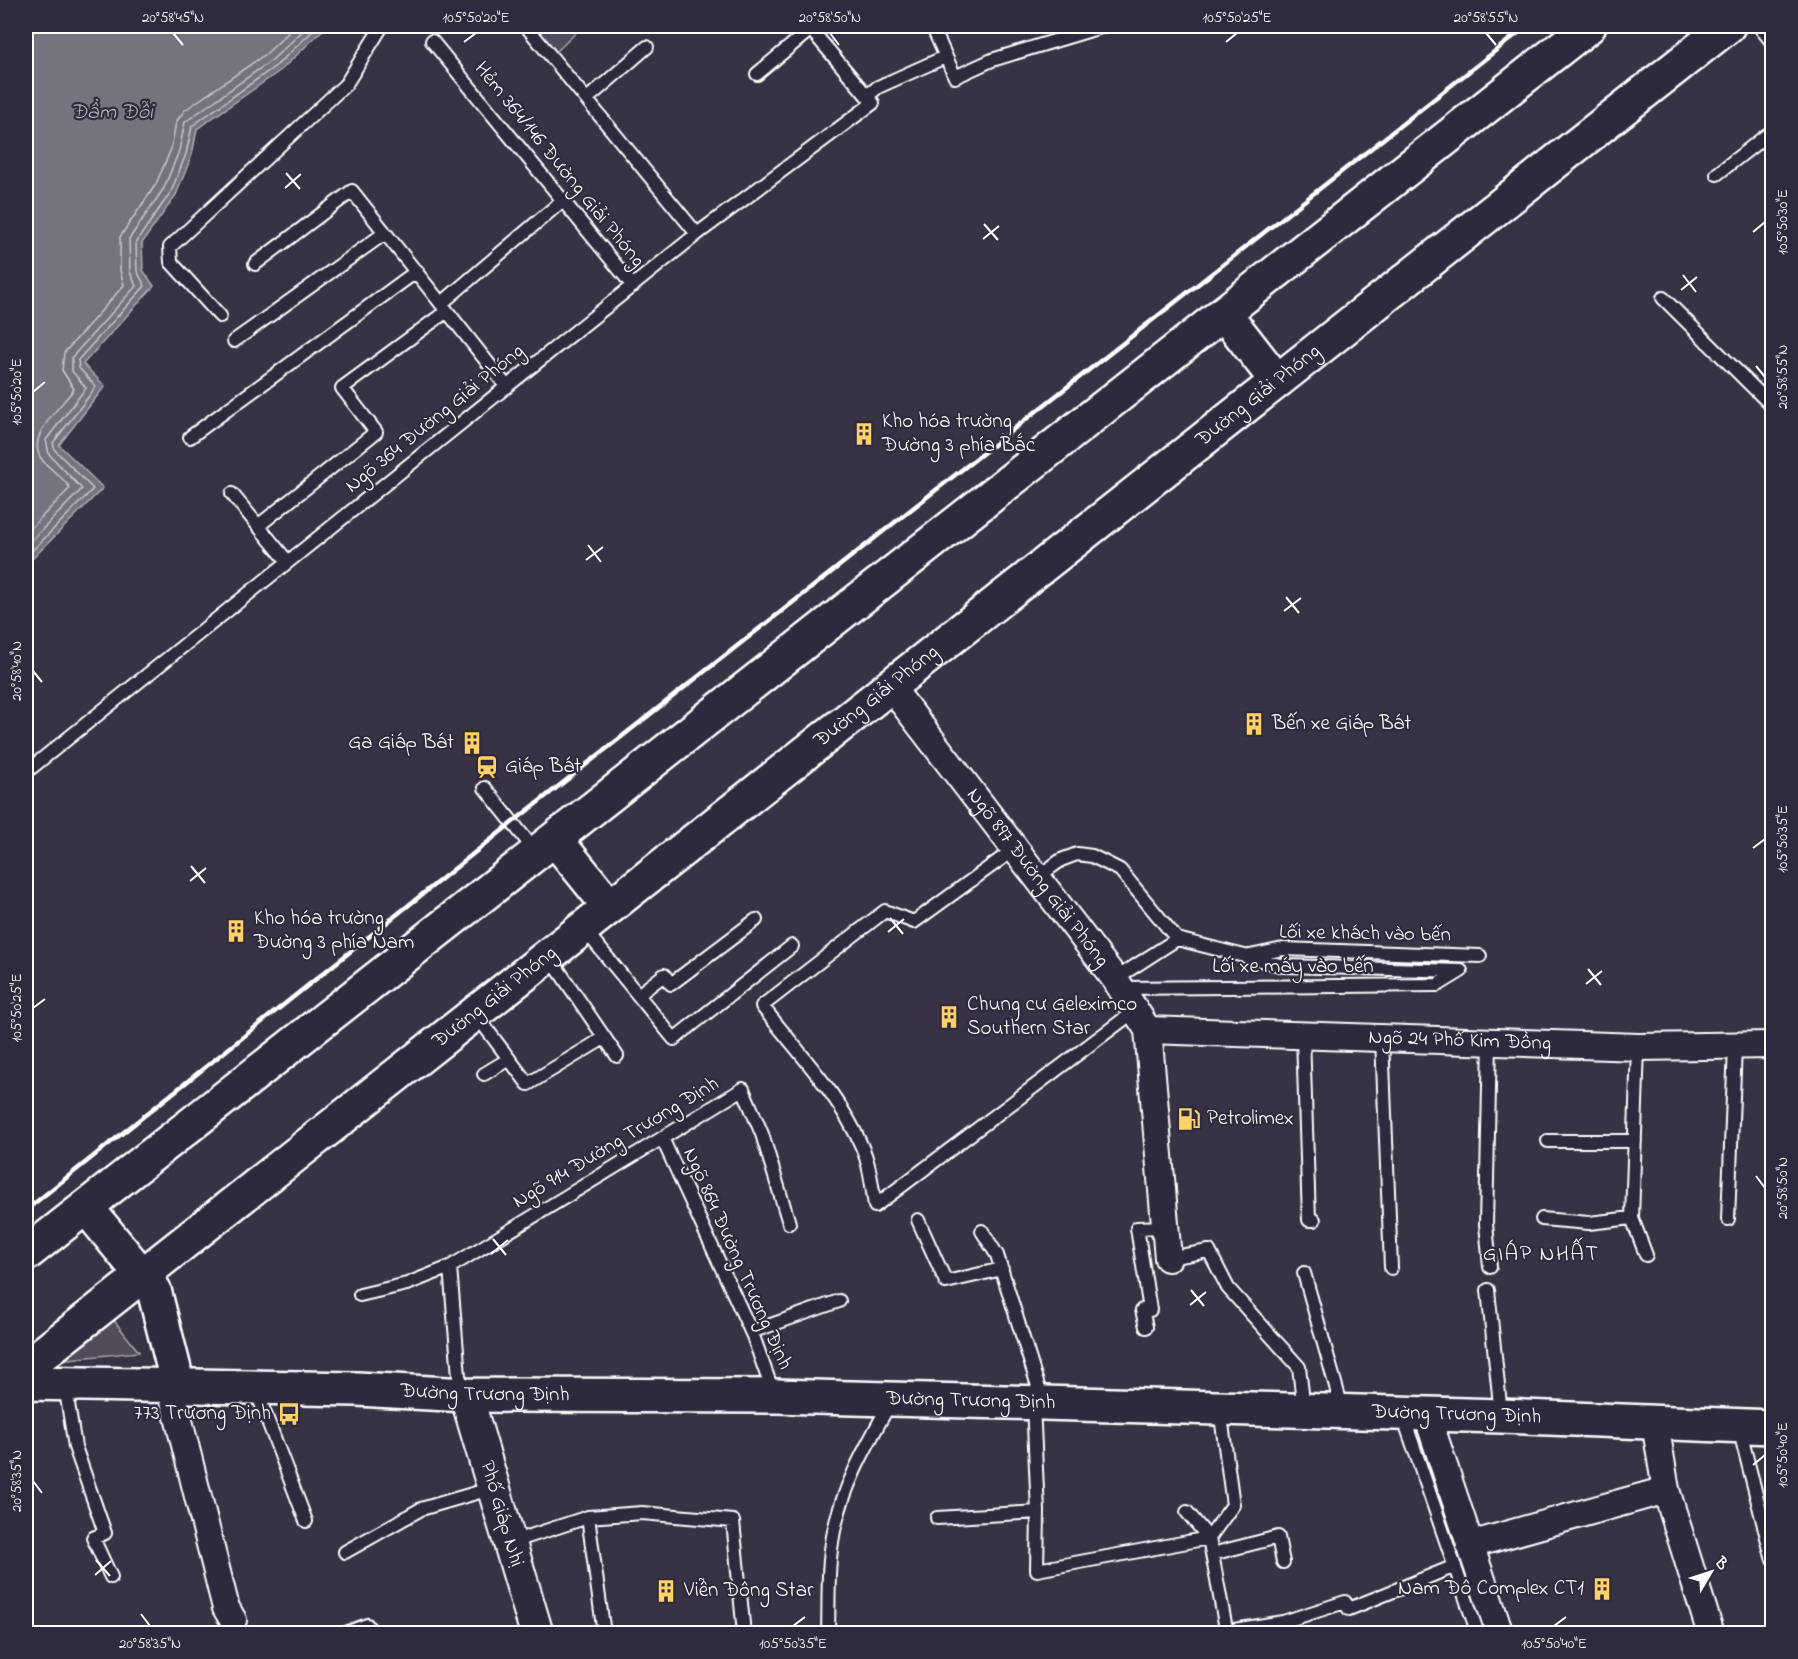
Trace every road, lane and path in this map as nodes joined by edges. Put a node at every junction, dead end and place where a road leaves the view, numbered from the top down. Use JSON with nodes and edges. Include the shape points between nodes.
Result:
{"nodes":[{"id":1,"x":382,"y":26,"type":"edge"},
{"id":2,"x":526,"y":26,"type":"edge"},
{"id":3,"x":932,"y":26,"type":"edge"},
{"id":4,"x":1104,"y":26,"type":"edge"},
{"id":5,"x":1589,"y":26,"type":"edge"},
{"id":6,"x":1759,"y":26,"type":"edge"},
{"id":7,"x":810,"y":27,"type":"edge"},
{"id":8,"x":1720,"y":28,"type":"edge"},
{"id":9,"x":432,"y":41,"type":"dead end"},
{"id":10,"x":1773,"y":42,"type":"edge"},
{"id":11,"x":646,"y":47,"type":"dead end"},
{"id":12,"x":945,"y":57,"type":"junction"},
{"id":13,"x":757,"y":74,"type":"dead end"},
{"id":14,"x":586,"y":99,"type":"junction"},
{"id":15,"x":870,"y":99,"type":"junction"},
{"id":16,"x":1773,"y":131,"type":"edge"},
{"id":17,"x":1717,"y":174,"type":"dead end"},
{"id":18,"x":562,"y":201,"type":"junction"},
{"id":19,"x":385,"y":233,"type":"junction"},
{"id":20,"x":697,"y":234,"type":"junction"},
{"id":21,"x":255,"y":264,"type":"dead end"},
{"id":22,"x":417,"y":271,"type":"junction"},
{"id":23,"x":633,"y":286,"type":"junction"},
{"id":24,"x":1663,"y":298,"type":"dead end"},
{"id":25,"x":445,"y":307,"type":"junction"},
{"id":26,"x":220,"y":316,"type":"dead end"},
{"id":27,"x":1218,"y":318,"type":"junction"},
{"id":28,"x":234,"y":341,"type":"dead end"},
{"id":29,"x":1271,"y":386,"type":"junction"},
{"id":30,"x":507,"y":387,"type":"junction"},
{"id":31,"x":1773,"y":406,"type":"edge"},
{"id":32,"x":190,"y":437,"type":"dead end"},
{"id":33,"x":231,"y":494,"type":"dead end"},
{"id":34,"x":258,"y":526,"type":"junction"},
{"id":35,"x":288,"y":562,"type":"junction"},
{"id":36,"x":890,"y":686,"type":"junction"},
{"id":37,"x":26,"y":772,"type":"edge"},
{"id":38,"x":485,"y":788,"type":"dead end"},
{"id":39,"x":546,"y":846,"type":"junction"},
{"id":40,"x":1016,"y":848,"type":"junction"},
{"id":41,"x":1038,"y":877,"type":"junction"},
{"id":42,"x":610,"y":907,"type":"junction"},
{"id":43,"x":756,"y":920,"type":"dead end"},
{"id":44,"x":583,"y":928,"type":"junction"},
{"id":45,"x":1177,"y":939,"type":"junction"},
{"id":46,"x":792,"y":946,"type":"dead end"},
{"id":47,"x":549,"y":955,"type":"junction"},
{"id":48,"x":1249,"y":956,"type":"junction"},
{"id":49,"x":1480,"y":956,"type":"dead end"},
{"id":50,"x":1118,"y":984,"type":"junction"},
{"id":51,"x":638,"y":995,"type":"junction"},
{"id":52,"x":475,"y":1013,"type":"junction"},
{"id":53,"x":1142,"y":1020,"type":"junction"},
{"id":54,"x":1303,"y":1036,"type":"junction"},
{"id":55,"x":604,"y":1038,"type":"junction"},
{"id":56,"x":1382,"y":1038,"type":"junction"},
{"id":57,"x":1490,"y":1042,"type":"junction"},
{"id":58,"x":1773,"y":1045,"type":"edge"},
{"id":59,"x":1638,"y":1047,"type":"junction"},
{"id":60,"x":1735,"y":1047,"type":"junction"},
{"id":61,"x":617,"y":1056,"type":"dead end"},
{"id":62,"x":509,"y":1059,"type":"junction"},
{"id":63,"x":484,"y":1074,"type":"dead end"},
{"id":64,"x":662,"y":1138,"type":"junction"},
{"id":65,"x":1548,"y":1141,"type":"dead end"},
{"id":66,"x":1635,"y":1141,"type":"junction"},
{"id":67,"x":86,"y":1206,"type":"junction"},
{"id":68,"x":1632,"y":1218,"type":"junction"},
{"id":69,"x":1542,"y":1219,"type":"dead end"},
{"id":70,"x":1728,"y":1219,"type":"dead end"},
{"id":71,"x":918,"y":1220,"type":"dead end"},
{"id":72,"x":1314,"y":1220,"type":"dead end"},
{"id":73,"x":789,"y":1223,"type":"dead end"},
{"id":74,"x":1164,"y":1227,"type":"junction"},
{"id":75,"x":982,"y":1230,"type":"dead end"},
{"id":76,"x":26,"y":1254,"type":"edge"},
{"id":77,"x":1646,"y":1255,"type":"dead end"},
{"id":78,"x":1168,"y":1258,"type":"joint"},
{"id":79,"x":450,"y":1267,"type":"junction"},
{"id":80,"x":1490,"y":1267,"type":"dead end"},
{"id":81,"x":1391,"y":1268,"type":"dead end"},
{"id":82,"x":1002,"y":1269,"type":"junction"},
{"id":83,"x":1304,"y":1273,"type":"dead end"},
{"id":84,"x":141,"y":1276,"type":"junction"},
{"id":85,"x":1488,"y":1290,"type":"dead end"},
{"id":86,"x":360,"y":1295,"type":"dead end"},
{"id":87,"x":839,"y":1301,"type":"dead end"},
{"id":88,"x":1146,"y":1327,"type":"dead end"},
{"id":89,"x":751,"y":1332,"type":"junction"},
{"id":90,"x":26,"y":1367,"type":"edge"},
{"id":91,"x":26,"y":1383,"type":"edge"},
{"id":92,"x":65,"y":1384,"type":"junction"},
{"id":93,"x":170,"y":1385,"type":"junction"},
{"id":94,"x":254,"y":1387,"type":"junction"},
{"id":95,"x":466,"y":1395,"type":"junction"},
{"id":96,"x":775,"y":1396,"type":"junction"},
{"id":97,"x":892,"y":1400,"type":"junction"},
{"id":98,"x":1038,"y":1403,"type":"junction"},
{"id":99,"x":1220,"y":1409,"type":"junction"},
{"id":100,"x":1304,"y":1411,"type":"junction"},
{"id":101,"x":1343,"y":1412,"type":"junction"},
{"id":102,"x":1415,"y":1414,"type":"junction"},
{"id":103,"x":1501,"y":1416,"type":"junction"},
{"id":104,"x":1655,"y":1423,"type":"junction"},
{"id":105,"x":1739,"y":1426,"type":"junction"},
{"id":106,"x":1773,"y":1428,"type":"edge"},
{"id":107,"x":493,"y":1488,"type":"junction"},
{"id":108,"x":1666,"y":1490,"type":"junction"},
{"id":109,"x":1038,"y":1512,"type":"junction"},
{"id":110,"x":1187,"y":1512,"type":"dead end"},
{"id":111,"x":588,"y":1517,"type":"junction"},
{"id":112,"x":937,"y":1518,"type":"dead end"},
{"id":113,"x":306,"y":1521,"type":"dead end"},
{"id":114,"x":1209,"y":1538,"type":"junction"},
{"id":115,"x":508,"y":1543,"type":"junction"},
{"id":116,"x":1470,"y":1545,"type":"junction"},
{"id":117,"x":345,"y":1552,"type":"dead end"},
{"id":118,"x":1212,"y":1554,"type":"junction"},
{"id":119,"x":1773,"y":1557,"type":"edge"},
{"id":120,"x":1283,"y":1562,"type":"dead end"},
{"id":121,"x":1455,"y":1566,"type":"junction"},
{"id":122,"x":111,"y":1577,"type":"dead end"},
{"id":123,"x":236,"y":1627,"type":"edge"},
{"id":124,"x":1227,"y":1632,"type":"edge"},
{"id":125,"x":343,"y":1634,"type":"edge"},
{"id":126,"x":373,"y":1634,"type":"edge"},
{"id":127,"x":537,"y":1634,"type":"edge"},
{"id":128,"x":604,"y":1634,"type":"edge"},
{"id":129,"x":744,"y":1634,"type":"edge"},
{"id":130,"x":828,"y":1634,"type":"edge"},
{"id":131,"x":1478,"y":1634,"type":"edge"},
{"id":132,"x":1500,"y":1634,"type":"edge"},
{"id":133,"x":1711,"y":1634,"type":"edge"}],
"edges":[{"from":1,"to":26,"type":"lane","via":[[346,84],[170,247],[171,262]]},
{"from":2,"to":14,"type":"lane"},
{"from":3,"to":12,"type":"lane"},
{"from":4,"to":12,"type":"lane","via":[[992,60],[956,77]]},
{"from":5,"to":27,"type":"main road"},
{"from":6,"to":10,"type":"lane"},
{"from":7,"to":13,"type":"lane"},
{"from":7,"to":15,"type":"lane"},
{"from":8,"to":29,"type":"main road","name":"Đường Giải Phóng"},
{"from":9,"to":18,"type":"lane","name":"Hẻm 364/146 Đường Giải Phóng"},
{"from":11,"to":14,"type":"lane"},
{"from":12,"to":15,"type":"lane","name":"Ngõ 364 Đường Giải Phóng","via":[[878,87]]},
{"from":14,"to":20,"type":"lane"},
{"from":15,"to":20,"type":"lane","name":"Ngõ 364 Đường Giải Phóng"},
{"from":16,"to":17,"type":"lane"},
{"from":18,"to":23,"type":"lane","name":"Hẻm 364/146 Đường Giải Phóng"},
{"from":18,"to":25,"type":"lane"},
{"from":19,"to":21,"type":"lane","via":[[352,191]]},
{"from":19,"to":22,"type":"lane"},
{"from":19,"to":28,"type":"lane"},
{"from":20,"to":23,"type":"lane","name":"Ngõ 364 Đường Giải Phóng"},
{"from":22,"to":25,"type":"lane"},
{"from":22,"to":32,"type":"lane"},
{"from":23,"to":30,"type":"lane","name":"Ngõ 364 Đường Giải Phóng"},
{"from":24,"to":31,"type":"lane"},
{"from":25,"to":30,"type":"lane"},
{"from":25,"to":34,"type":"lane","via":[[342,388],[376,432]]},
{"from":27,"to":29,"type":"main road"},
{"from":27,"to":39,"type":"main road"},
{"from":29,"to":36,"type":"main road","name":"Đường Giải Phóng"},
{"from":30,"to":35,"type":"lane","name":"Ngõ 364 Đường Giải Phóng"},
{"from":33,"to":34,"type":"lane"},
{"from":34,"to":35,"type":"lane"},
{"from":35,"to":37,"type":"lane","name":"Ngõ 364 Đường Giải Phóng"},
{"from":36,"to":40,"type":"street","name":"Ngõ 897 Đường Giải Phóng"},
{"from":36,"to":42,"type":"main road","name":"Đường Giải Phóng"},
{"from":38,"to":39,"type":"lane"},
{"from":39,"to":42,"type":"main road"},
{"from":39,"to":67,"type":"main road"},
{"from":40,"to":41,"type":"street","name":"Ngõ 897 Đường Giải Phóng"},
{"from":40,"to":53,"type":"lane","via":[[914,922],[885,911],[762,1006],[849,1121],[862,1148],[875,1206]]},
{"from":41,"to":45,"type":"lane","via":[[1061,860],[1077,854],[1092,856],[1120,870]]},
{"from":41,"to":50,"type":"street","name":"Ngõ 897 Đường Giải Phóng"},
{"from":42,"to":44,"type":"main road","name":"Đường Giải Phóng"},
{"from":43,"to":51,"type":"lane","via":[[671,984],[664,975]]},
{"from":44,"to":47,"type":"main road","name":"Đường Giải Phóng"},
{"from":44,"to":51,"type":"lane"},
{"from":45,"to":48,"type":"lane"},
{"from":45,"to":50,"type":"lane"},
{"from":46,"to":51,"type":"lane","via":[[674,1039]]},
{"from":47,"to":52,"type":"main road","name":"Đường Giải Phóng"},
{"from":47,"to":55,"type":"lane"},
{"from":48,"to":49,"type":"lane","name":"Lối xe khách vào bến","via":[[1283,949]]},
{"from":48,"to":50,"type":"lane","name":"Lối xe máy vào bến","via":[[1284,966],[1461,971],[1438,985]]},
{"from":50,"to":53,"type":"street","name":"Ngõ 897 Đường Giải Phóng"},
{"from":52,"to":62,"type":"lane"},
{"from":52,"to":84,"type":"main road","name":"Đường Giải Phóng"},
{"from":53,"to":54,"type":"street","name":"Ngõ 24 Phố Kim Đồng"},
{"from":53,"to":74,"type":"street","name":"Ngõ 897 Đường Giải Phóng"},
{"from":54,"to":56,"type":"street","name":"Ngõ 24 Phố Kim Đồng"},
{"from":54,"to":72,"type":"lane","via":[[1309,1220]]},
{"from":55,"to":61,"type":"lane"},
{"from":55,"to":62,"type":"lane","via":[[528,1084]]},
{"from":56,"to":57,"type":"street","name":"Ngõ 24 Phố Kim Đồng"},
{"from":56,"to":81,"type":"lane"},
{"from":57,"to":59,"type":"street","name":"Ngõ 24 Phố Kim Đồng"},
{"from":57,"to":80,"type":"lane","via":[[1486,1224]]},
{"from":58,"to":60,"type":"street","name":"Ngõ 24 Phố Kim Đồng"},
{"from":59,"to":60,"type":"street","name":"Ngõ 24 Phố Kim Đồng"},
{"from":59,"to":66,"type":"lane"},
{"from":60,"to":70,"type":"lane"},
{"from":62,"to":63,"type":"lane"},
{"from":64,"to":73,"type":"lane","name":"Ngõ 914 Đường Trương Định","via":[[743,1089],[762,1134]]},
{"from":64,"to":79,"type":"lane","name":"Ngõ 914 Đường Trương Định"},
{"from":64,"to":89,"type":"lane","name":"Ngõ 864 Đường Trương Định"},
{"from":65,"to":66,"type":"lane"},
{"from":66,"to":68,"type":"lane"},
{"from":67,"to":76,"type":"main road"},
{"from":67,"to":84,"type":"main road"},
{"from":68,"to":69,"type":"lane","via":[[1589,1223]]},
{"from":68,"to":77,"type":"lane"},
{"from":71,"to":82,"type":"lane","via":[[946,1282]]},
{"from":74,"to":78,"type":"street","name":"Ngõ 897 Đường Giải Phóng"},
{"from":74,"to":88,"type":"lane","via":[[1137,1228],[1150,1310],[1142,1310]]},
{"from":75,"to":82,"type":"lane"},
{"from":78,"to":100,"type":"lane","via":[[1209,1251],[1228,1288],[1299,1367]]},
{"from":79,"to":86,"type":"lane","name":"Ngõ 914 Đường Trương Định","via":[[407,1284]]},
{"from":79,"to":95,"type":"lane","via":[[459,1376]]},
{"from":82,"to":98,"type":"lane"},
{"from":83,"to":101,"type":"lane"},
{"from":84,"to":90,"type":"main road","name":"Đường Giải Phóng"},
{"from":84,"to":93,"type":"main road","via":[[154,1290],[174,1369]]},
{"from":85,"to":103,"type":"lane"},
{"from":87,"to":89,"type":"lane"},
{"from":89,"to":96,"type":"lane","name":"Ngõ 864 Đường Trương Định"},
{"from":91,"to":92,"type":"main road","name":"Đường Trương Định"},
{"from":92,"to":93,"type":"main road","name":"Đường Trương Định"},
{"from":92,"to":122,"type":"lane","via":[[75,1447],[105,1533],[93,1538]]},
{"from":93,"to":94,"type":"main road","name":"Đường Trương Định"},
{"from":93,"to":123,"type":"street","via":[[226,1608]]},
{"from":94,"to":95,"type":"main road","name":"Đường Trương Định"},
{"from":94,"to":113,"type":"lane"},
{"from":95,"to":96,"type":"main road","name":"Đường Trương Định"},
{"from":95,"to":107,"type":"street","name":"Phố Giáp Nhị"},
{"from":96,"to":97,"type":"main road","name":"Đường Trương Định"},
{"from":97,"to":98,"type":"main road","name":"Đường Trương Định"},
{"from":97,"to":130,"type":"lane","via":[[847,1488],[834,1530]]},
{"from":98,"to":99,"type":"main road","name":"Đường Trương Định"},
{"from":98,"to":109,"type":"lane"},
{"from":99,"to":100,"type":"main road","name":"Đường Trương Định"},
{"from":99,"to":114,"type":"lane","via":[[1233,1505]]},
{"from":100,"to":101,"type":"main road","name":"Đường Trương Định"},
{"from":101,"to":102,"type":"main road","name":"Đường Trương Định"},
{"from":102,"to":103,"type":"main road","name":"Đường Trương Định"},
{"from":102,"to":116,"type":"street"},
{"from":102,"to":121,"type":"lane"},
{"from":103,"to":104,"type":"main road","name":"Đường Trương Định"},
{"from":104,"to":105,"type":"main road","name":"Đường Trương Định"},
{"from":104,"to":108,"type":"street"},
{"from":105,"to":106,"type":"main road","name":"Đường Trương Định"},
{"from":105,"to":119,"type":"lane"},
{"from":107,"to":115,"type":"street","name":"Phố Giáp Nhị"},
{"from":107,"to":117,"type":"lane","via":[[422,1509]]},
{"from":108,"to":116,"type":"street"},
{"from":108,"to":133,"type":"street"},
{"from":109,"to":112,"type":"lane"},
{"from":109,"to":114,"type":"lane","via":[[1037,1570]]},
{"from":110,"to":114,"type":"lane"},
{"from":111,"to":115,"type":"lane"},
{"from":111,"to":128,"type":"lane"},
{"from":111,"to":129,"type":"lane","via":[[642,1513],[733,1521]]},
{"from":114,"to":118,"type":"lane"},
{"from":115,"to":127,"type":"street","name":"Phố Giáp Nhị"},
{"from":116,"to":132,"type":"street"},
{"from":118,"to":120,"type":"lane","via":[[1278,1537]]},
{"from":118,"to":124,"type":"lane"},
{"from":121,"to":124,"type":"lane","via":[[1349,1609],[1345,1602],[1283,1622]]},
{"from":121,"to":131,"type":"lane"},
{"from":125,"to":126,"type":"lane","via":[[367,1625]]}]}
